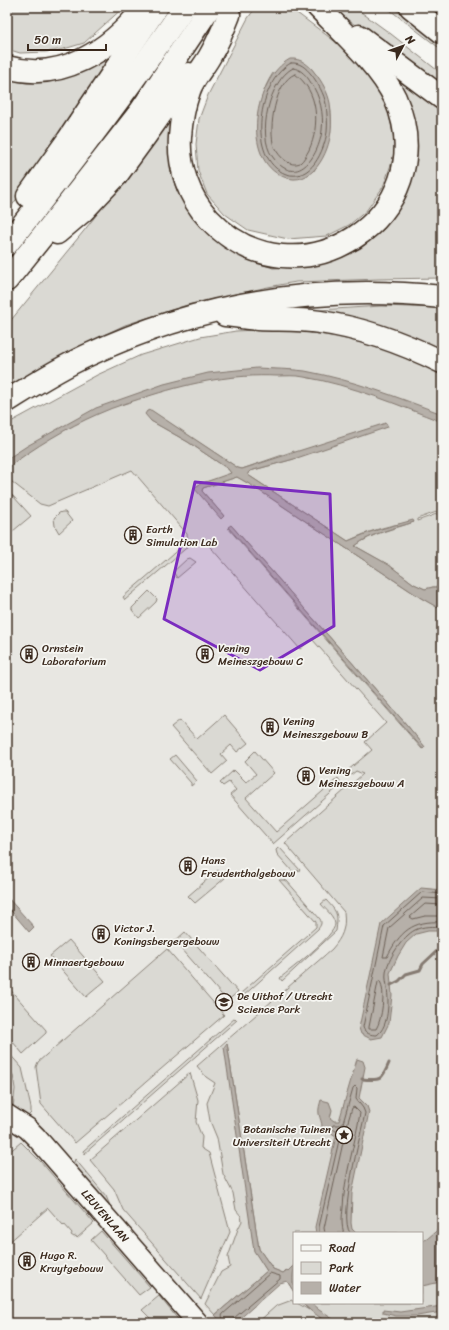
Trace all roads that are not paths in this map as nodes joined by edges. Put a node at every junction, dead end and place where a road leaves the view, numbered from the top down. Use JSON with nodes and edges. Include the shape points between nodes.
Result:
{"nodes":[{"id":1,"x":145,"y":7,"type":"edge"},
{"id":2,"x":157,"y":7,"type":"edge"},
{"id":3,"x":184,"y":7,"type":"edge"},
{"id":4,"x":319,"y":7,"type":"edge"},
{"id":5,"x":411,"y":7,"type":"edge"},
{"id":6,"x":424,"y":7,"type":"edge"},
{"id":7,"x":225,"y":10,"type":"edge"},
{"id":8,"x":442,"y":18,"type":"edge"},
{"id":9,"x":442,"y":32,"type":"edge"},
{"id":10,"x":7,"y":67,"type":"edge"},
{"id":11,"x":442,"y":98,"type":"edge"},
{"id":12,"x":7,"y":226,"type":"edge"},
{"id":13,"x":7,"y":244,"type":"edge"},
{"id":14,"x":7,"y":280,"type":"edge"},
{"id":15,"x":442,"y":296,"type":"edge"},
{"id":16,"x":208,"y":312,"type":"junction"},
{"id":17,"x":442,"y":362,"type":"edge"},
{"id":18,"x":7,"y":401,"type":"edge"},
{"id":19,"x":7,"y":1115,"type":"edge"},
{"id":20,"x":198,"y":1323,"type":"edge"}],
"edges":[{"from":1,"to":10,"type":"highway","via":[[111,42],[93,55],[72,65],[53,70],[33,71]]},
{"from":2,"to":12,"type":"highway"},
{"from":3,"to":13,"type":"highway","via":[[91,138]]},
{"from":4,"to":7,"type":"highway","via":[[382,77],[402,118],[406,157],[400,180],[388,206],[365,230],[330,250],[307,256],[288,257],[270,255],[226,235],[204,214],[195,200],[183,169],[180,138],[189,90],[212,53]]},
{"from":4,"to":11,"type":"highway"},
{"from":5,"to":9,"type":"highway"},
{"from":6,"to":8,"type":"highway"},
{"from":7,"to":14,"type":"highway","via":[[146,135],[116,176],[83,211],[25,258]]},
{"from":15,"to":16,"type":"highway","via":[[379,292],[308,295],[266,300]]},
{"from":16,"to":17,"type":"highway","via":[[258,319],[319,322],[357,329],[416,349]]},
{"from":16,"to":18,"type":"highway","via":[[155,328],[92,353]]},
{"from":19,"to":20,"type":"main road","name":"LEUVENLAAN","via":[[36,1137]]}]}
